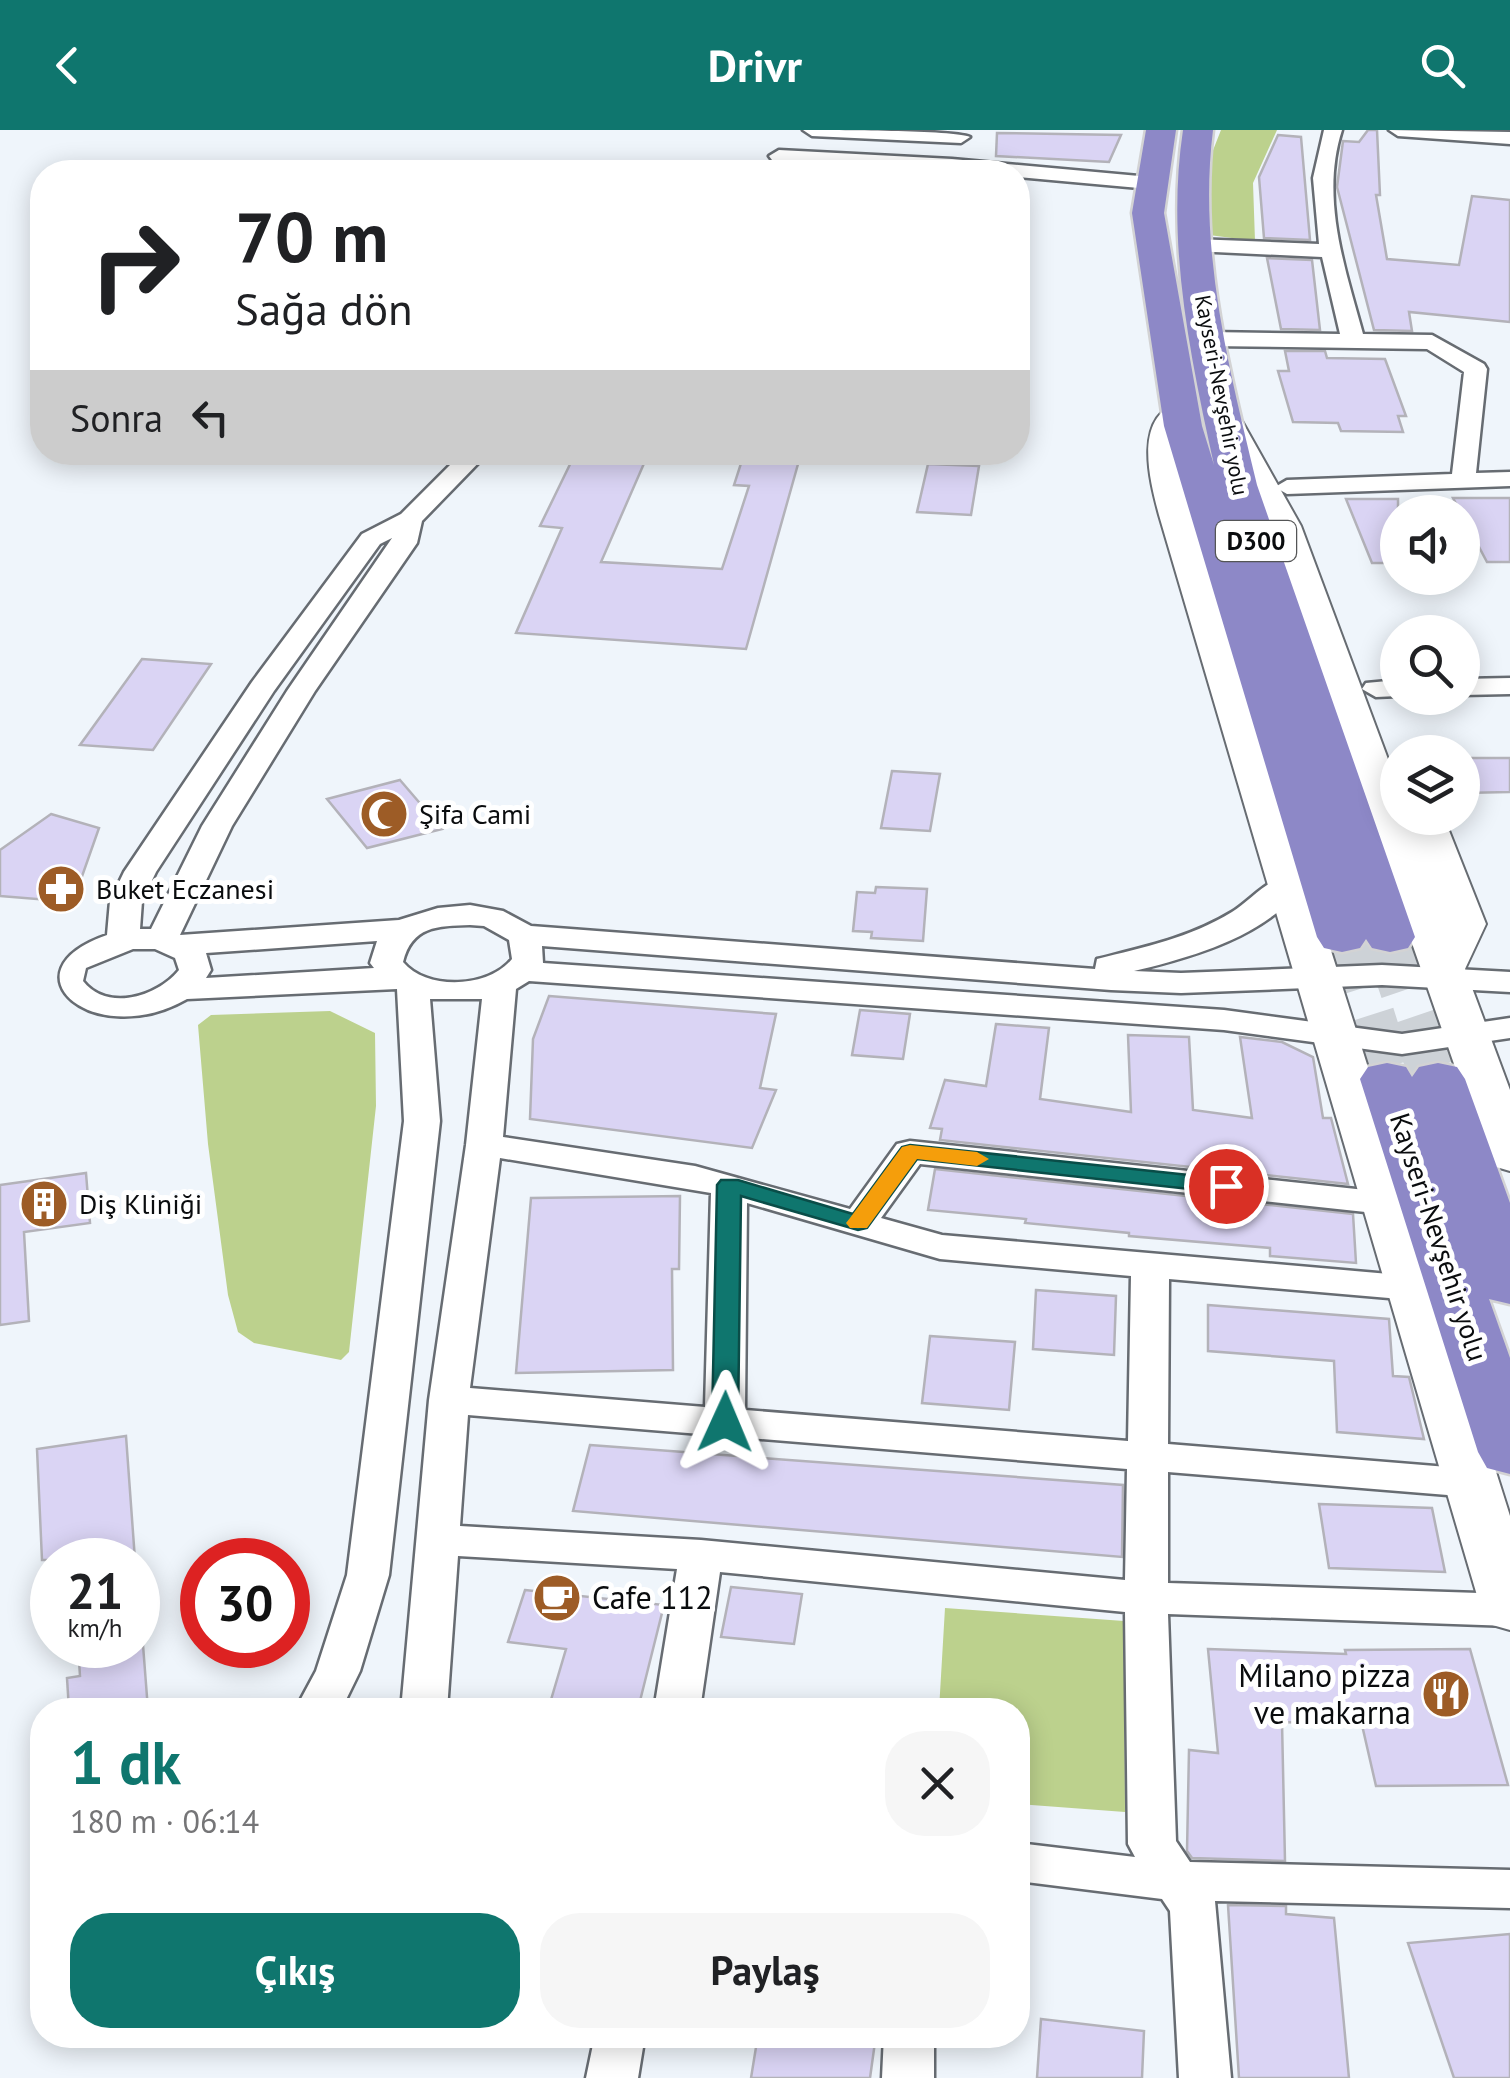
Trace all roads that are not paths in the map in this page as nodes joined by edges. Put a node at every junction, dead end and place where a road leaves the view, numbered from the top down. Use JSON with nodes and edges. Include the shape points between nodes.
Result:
{"nodes":[{"id":1,"x":795,"y":130,"type":"edge"},
{"id":2,"x":812,"y":130,"type":"edge"},
{"id":3,"x":1161,"y":130,"type":"edge"},
{"id":4,"x":1198,"y":130,"type":"edge"},
{"id":5,"x":1332,"y":130,"type":"edge"},
{"id":6,"x":1398,"y":130,"type":"edge"},
{"id":7,"x":962,"y":134,"type":"edge"},
{"id":8,"x":1510,"y":138,"type":"edge"},
{"id":9,"x":776,"y":160,"type":"edge"},
{"id":10,"x":954,"y":160,"type":"edge"},
{"id":11,"x":1030,"y":172,"type":"edge"},
{"id":12,"x":1150,"y":183,"type":"junction"},
{"id":13,"x":1194,"y":245,"type":"junction"},
{"id":14,"x":1331,"y":251,"type":"junction"},
{"id":15,"x":1209,"y":338,"type":"junction"},
{"id":16,"x":1353,"y":340,"type":"junction"},
{"id":17,"x":1201,"y":413,"type":"junction"},
{"id":18,"x":464,"y":465,"type":"edge"},
{"id":19,"x":1510,"y":478,"type":"edge"},
{"id":20,"x":1274,"y":483,"type":"junction"},
{"id":21,"x":1463,"y":483,"type":"junction"},
{"id":22,"x":410,"y":519,"type":"junction"},
{"id":23,"x":1380,"y":673,"type":"edge"},
{"id":24,"x":1510,"y":686,"type":"edge"},
{"id":25,"x":1480,"y":687,"type":"edge"},
{"id":26,"x":1430,"y":835,"type":"edge"},
{"id":27,"x":1288,"y":884,"type":"junction"},
{"id":28,"x":406,"y":930,"type":"junction"},
{"id":29,"x":524,"y":935,"type":"junction"},
{"id":30,"x":1342,"y":937,"type":"tunnel mouth"},
{"id":31,"x":1390,"y":937,"type":"tunnel mouth"},
{"id":32,"x":123,"y":940,"type":"junction"},
{"id":33,"x":170,"y":942,"type":"junction"},
{"id":34,"x":1445,"y":974,"type":"junction"},
{"id":35,"x":1049,"y":976,"type":"junction"},
{"id":36,"x":510,"y":977,"type":"junction"},
{"id":37,"x":1317,"y":978,"type":"junction"},
{"id":38,"x":405,"y":982,"type":"junction"},
{"id":39,"x":1510,"y":982,"type":"edge"},
{"id":40,"x":180,"y":990,"type":"junction"},
{"id":41,"x":1510,"y":1028,"type":"edge"},
{"id":42,"x":1334,"y":1033,"type":"junction"},
{"id":43,"x":1431,"y":1064,"type":"junction"},
{"id":44,"x":484,"y":1145,"type":"junction"},
{"id":45,"x":1510,"y":1156,"type":"edge"},
{"id":46,"x":729,"y":1185,"type":"junction"},
{"id":47,"x":1384,"y":1204,"type":"junction"},
{"id":48,"x":858,"y":1223,"type":"junction"},
{"id":49,"x":1150,"y":1266,"type":"junction"},
{"id":50,"x":1510,"y":1285,"type":"edge"},
{"id":51,"x":1412,"y":1288,"type":"junction"},
{"id":52,"x":449,"y":1400,"type":"junction"},
{"id":53,"x":725,"y":1422,"type":"junction"},
{"id":54,"x":1148,"y":1457,"type":"junction"},
{"id":55,"x":1491,"y":1467,"type":"edge"},
{"id":56,"x":441,"y":1540,"type":"junction"},
{"id":57,"x":701,"y":1555,"type":"junction"},
{"id":58,"x":1146,"y":1598,"type":"junction"},
{"id":59,"x":1510,"y":1610,"type":"edge"},
{"id":60,"x":324,"y":1698,"type":"edge"},
{"id":61,"x":425,"y":1698,"type":"edge"},
{"id":62,"x":679,"y":1698,"type":"edge"},
{"id":63,"x":1030,"y":1863,"type":"edge"},
{"id":64,"x":1174,"y":1881,"type":"junction"},
{"id":65,"x":1510,"y":1888,"type":"edge"},
{"id":66,"x":618,"y":2048,"type":"edge"},
{"id":67,"x":909,"y":2048,"type":"edge"},
{"id":68,"x":612,"y":2078,"type":"edge"},
{"id":69,"x":908,"y":2078,"type":"edge"},
{"id":70,"x":1205,"y":2078,"type":"edge"}],
"edges":[{"from":1,"to":9,"type":"street"},
{"from":2,"to":7,"type":"street"},
{"from":3,"to":12,"type":"highway","name":"Kayseri-Nevşehir yolu","number":"D300"},
{"from":4,"to":13,"type":"highway","name":"Kayseri-Nevşehir yolu","number":"D300","via":[[1190,181]]},
{"from":5,"to":14,"type":"street","via":[[1324,148]]},
{"from":6,"to":8,"type":"street"},
{"from":7,"to":10,"type":"street"},
{"from":11,"to":12,"type":"street"},
{"from":12,"to":17,"type":"highway","name":"Kayseri-Nevşehir yolu","number":"D300","via":[[1150,233]]},
{"from":13,"to":14,"type":"street"},
{"from":13,"to":15,"type":"highway","name":"Kayseri-Nevşehir yolu","number":"D300"},
{"from":14,"to":16,"type":"street"},
{"from":15,"to":16,"type":"street"},
{"from":15,"to":17,"type":"highway","name":"Kayseri-Nevşehir yolu","number":"D300"},
{"from":16,"to":21,"type":"street","via":[[1432,342],[1476,369]]},
{"from":17,"to":20,"type":"street"},
{"from":17,"to":27,"type":"street","via":[[1165,438],[1170,484]]},
{"from":17,"to":30,"type":"highway","name":"Kayseri-Nevşehir yolu","number":"D300","via":[[1196,473]]},
{"from":17,"to":31,"type":"highway","name":"Kayseri-Nevşehir yolu","number":"D300","via":[[1238,485]]},
{"from":18,"to":22,"type":"street"},
{"from":19,"to":21,"type":"street"},
{"from":20,"to":21,"type":"street"},
{"from":20,"to":23,"type":"street","via":[[1309,518]]},
{"from":20,"to":34,"type":"street"},
{"from":22,"to":32,"type":"street","via":[[371,539],[262,688],[140,872],[126,900]]},
{"from":22,"to":33,"type":"street","via":[[404,543],[218,826]]},
{"from":24,"to":25,"type":"street"},
{"from":26,"to":34,"type":"street","via":[[1464,924]]},
{"from":27,"to":35,"type":"street","via":[[1247,919],[1174,953]]},
{"from":27,"to":37,"type":"street"},
{"from":28,"to":29,"type":"street","via":[[470,915]]},
{"from":28,"to":33,"type":"street"},
{"from":28,"to":38,"type":"street","via":[[386,953],[388,966]]},
{"from":29,"to":35,"type":"street"},
{"from":29,"to":36,"type":"street","via":[[530,953]]},
{"from":32,"to":33,"type":"street"},
{"from":32,"to":40,"type":"street","via":[[75,961],[67,982],[73,992],[118,1007],[156,1002]]},
{"from":33,"to":40,"type":"street","via":[[189,952],[195,970]]},
{"from":34,"to":37,"type":"street"},
{"from":34,"to":39,"type":"street"},
{"from":34,"to":43,"type":"street"},
{"from":35,"to":37,"type":"street","via":[[1181,983]]},
{"from":36,"to":38,"type":"street","via":[[456,992]]},
{"from":36,"to":42,"type":"street","via":[[1167,1016]]},
{"from":36,"to":44,"type":"street"},
{"from":37,"to":42,"type":"street"},
{"from":38,"to":40,"type":"street"},
{"from":38,"to":60,"type":"street","via":[[422,1122],[368,1575]]},
{"from":41,"to":43,"type":"street"},
{"from":42,"to":43,"type":"street","via":[[1402,1044]]},
{"from":42,"to":47,"type":"street"},
{"from":43,"to":45,"type":"street"},
{"from":43,"to":50,"type":"highway","name":"Kayseri-Nevşehir yolu"},
{"from":43,"to":55,"type":"highway","name":"Kayseri-Nevşehir yolu"},
{"from":44,"to":46,"type":"street"},
{"from":44,"to":52,"type":"street"},
{"from":46,"to":48,"type":"street"},
{"from":46,"to":53,"type":"street"},
{"from":47,"to":48,"type":"street","via":[[910,1152]]},
{"from":47,"to":51,"type":"street"},
{"from":48,"to":49,"type":"street","via":[[940,1247]]},
{"from":49,"to":51,"type":"street"},
{"from":49,"to":54,"type":"street"},
{"from":51,"to":55,"type":"street"},
{"from":52,"to":53,"type":"street"},
{"from":52,"to":56,"type":"street"},
{"from":53,"to":54,"type":"street"},
{"from":54,"to":55,"type":"street"},
{"from":54,"to":58,"type":"street"},
{"from":55,"to":59,"type":"street"},
{"from":56,"to":57,"type":"street"},
{"from":56,"to":61,"type":"street"},
{"from":57,"to":58,"type":"street"},
{"from":57,"to":62,"type":"street"},
{"from":58,"to":59,"type":"street"},
{"from":58,"to":64,"type":"street","via":[[1152,1844]]},
{"from":63,"to":64,"type":"street"},
{"from":64,"to":65,"type":"street"},
{"from":64,"to":70,"type":"street","via":[[1194,1908]]},
{"from":66,"to":68,"type":"street"},
{"from":67,"to":69,"type":"street"}]}
